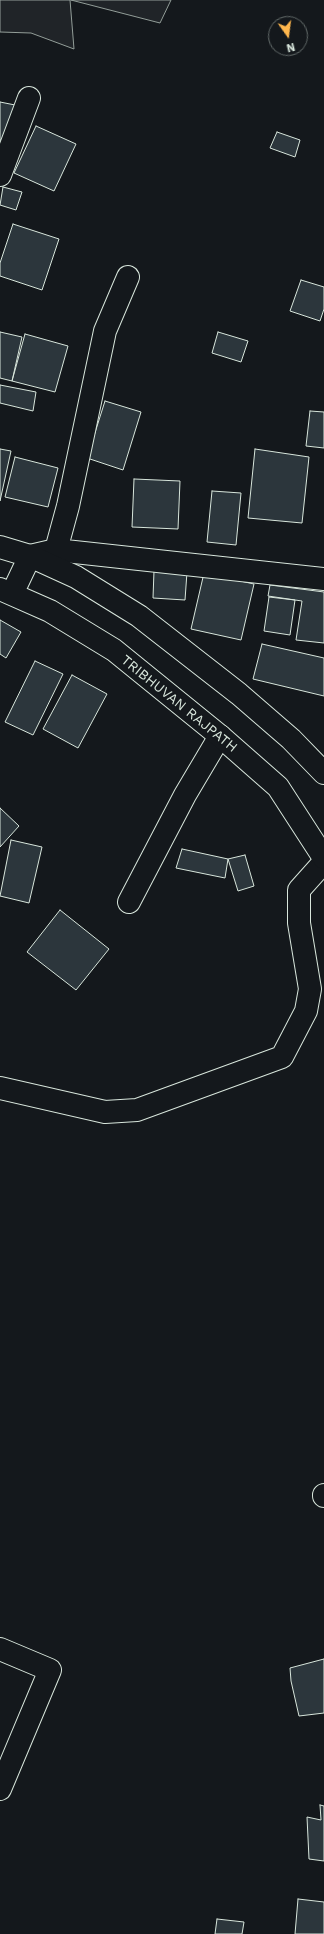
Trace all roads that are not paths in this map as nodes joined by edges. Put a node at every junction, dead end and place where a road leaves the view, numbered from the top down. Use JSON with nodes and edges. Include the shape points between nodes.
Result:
{"nodes":[{"id":1,"x":29,"y":98,"type":"dead end"},
{"id":2,"x":0,"y":175,"type":"edge"},
{"id":3,"x":128,"y":277,"type":"dead end"},
{"id":4,"x":0,"y":547,"type":"edge"},
{"id":5,"x":56,"y":550,"type":"junction"},
{"id":6,"x":30,"y":556,"type":"junction"},
{"id":7,"x":324,"y":579,"type":"edge"},
{"id":8,"x":6,"y":592,"type":"edge"},
{"id":9,"x":220,"y":736,"type":"junction"},
{"id":10,"x":324,"y":773,"type":"edge"},
{"id":11,"x":324,"y":858,"type":"edge"},
{"id":12,"x":324,"y":862,"type":"edge"},
{"id":13,"x":129,"y":902,"type":"dead end"},
{"id":14,"x":0,"y":1088,"type":"edge"},
{"id":15,"x":0,"y":1649,"type":"edge"},
{"id":16,"x":0,"y":1789,"type":"edge"}],
"edges":[{"from":1,"to":2,"type":"main road"},
{"from":3,"to":5,"type":"main road","via":[[105,331],[68,506]]},
{"from":4,"to":6,"type":"main road"},
{"from":5,"to":6,"type":"main road"},
{"from":5,"to":7,"type":"main road"},
{"from":6,"to":8,"type":"main road"},
{"from":6,"to":10,"type":"main road","via":[[76,577],[139,616],[245,699],[291,739]]},
{"from":8,"to":9,"type":"main road","name":"TRIBHUVAN RAJPATH","via":[[50,611],[114,650]]},
{"from":9,"to":11,"type":"main road","name":"TRIBHUVAN RAJPATH","via":[[278,787]]},
{"from":9,"to":13,"type":"main road"},
{"from":12,"to":14,"type":"main road","via":[[299,890],[299,923],[310,989],[306,1011],[282,1057],[137,1110],[105,1112]]},
{"from":15,"to":16,"type":"main road","via":[[50,1670]]}]}
